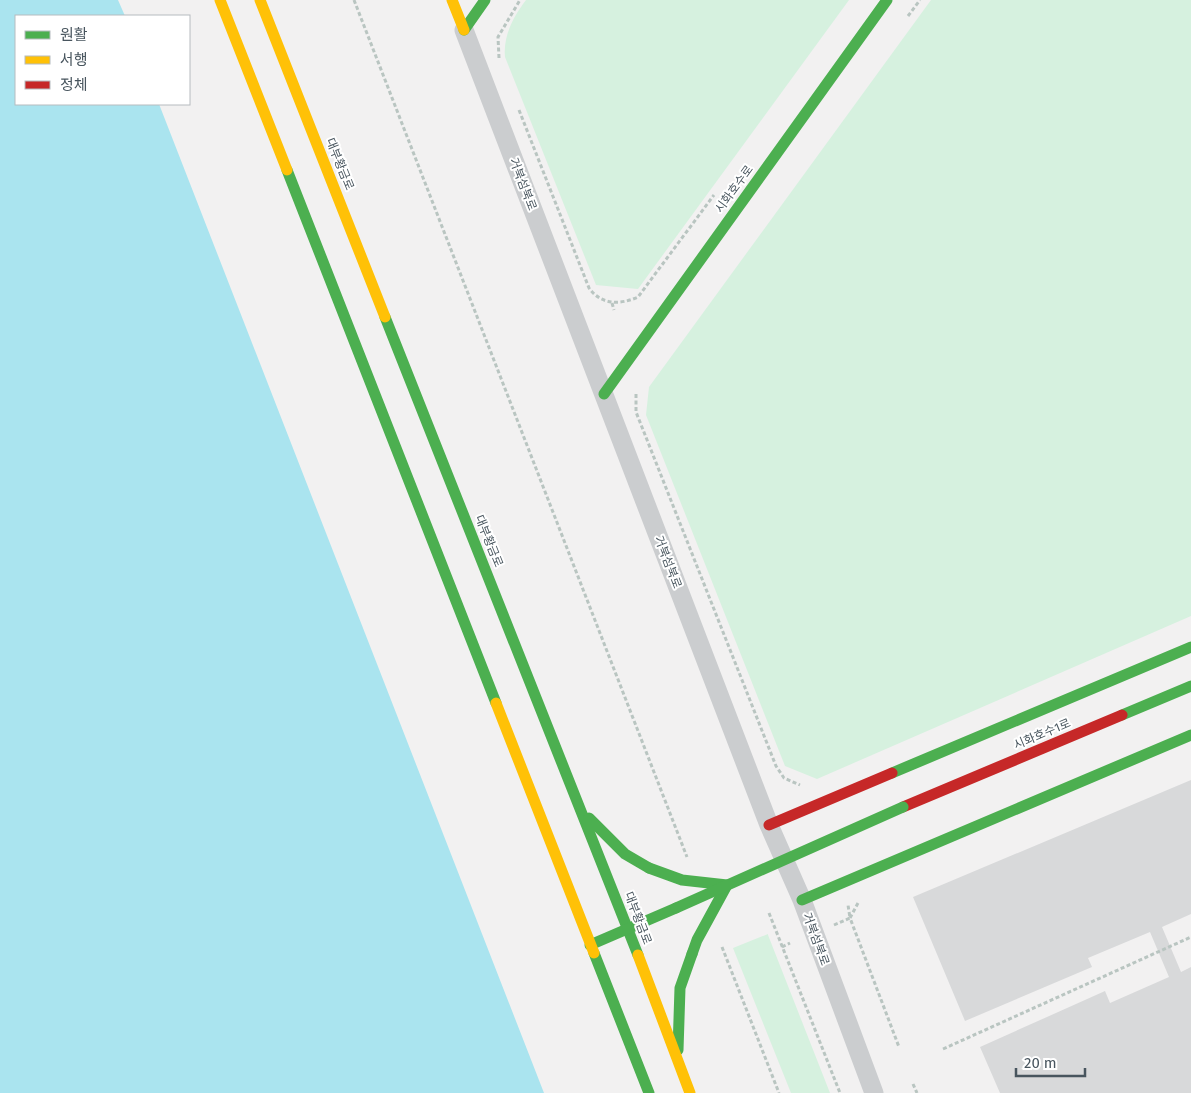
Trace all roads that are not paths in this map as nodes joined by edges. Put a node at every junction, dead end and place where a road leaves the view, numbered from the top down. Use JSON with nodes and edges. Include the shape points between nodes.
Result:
{"nodes":[{"id":1,"x":220,"y":0,"type":"edge"},
{"id":2,"x":260,"y":0,"type":"edge"},
{"id":3,"x":452,"y":0,"type":"edge"},
{"id":4,"x":485,"y":0,"type":"edge"},
{"id":5,"x":887,"y":0,"type":"edge"},
{"id":6,"x":464,"y":30,"type":"junction"},
{"id":7,"x":604,"y":394,"type":"junction"},
{"id":8,"x":1191,"y":647,"type":"edge"},
{"id":9,"x":1191,"y":686,"type":"edge"},
{"id":10,"x":1191,"y":735,"type":"edge"},
{"id":11,"x":580,"y":808,"type":"junction"},
{"id":12,"x":769,"y":825,"type":"junction"},
{"id":13,"x":728,"y":885,"type":"junction"},
{"id":14,"x":802,"y":900,"type":"junction"},
{"id":15,"x":628,"y":929,"type":"junction"},
{"id":16,"x":590,"y":945,"type":"junction"},
{"id":17,"x":678,"y":1064,"type":"junction"},
{"id":18,"x":649,"y":1093,"type":"edge"},
{"id":19,"x":690,"y":1093,"type":"edge"},
{"id":20,"x":874,"y":1093,"type":"edge"}],
"edges":[{"from":1,"to":16,"type":"main road"},
{"from":2,"to":11,"type":"main road","name":"대부황금로"},
{"from":3,"to":6,"type":"main road"},
{"from":4,"to":6,"type":"main road"},
{"from":5,"to":7,"type":"main road","name":"시화호수로"},
{"from":6,"to":7,"type":"street","name":"거북섬북로"},
{"from":7,"to":12,"type":"street","name":"거북섬북로"},
{"from":8,"to":12,"type":"main road"},
{"from":9,"to":13,"type":"main road","name":"시화호수1로","bridge":true,"via":[[903,807]]},
{"from":10,"to":14,"type":"main road"},
{"from":11,"to":13,"type":"main road","bridge":true,"via":[[599,830],[639,864],[682,880]]},
{"from":11,"to":15,"type":"main road","name":"대부황금로"},
{"from":12,"to":14,"type":"street","name":"거북섬북로"},
{"from":13,"to":15,"type":"main road","name":"시화호수1로","bridge":true},
{"from":13,"to":17,"type":"main road","bridge":true,"via":[[697,940],[680,988]]},
{"from":14,"to":20,"type":"street","name":"거북섬북로"},
{"from":15,"to":16,"type":"main road"},
{"from":15,"to":17,"type":"main road","name":"대부황금로"},
{"from":16,"to":18,"type":"main road"},
{"from":17,"to":19,"type":"main road","name":"대부황금로"}]}
